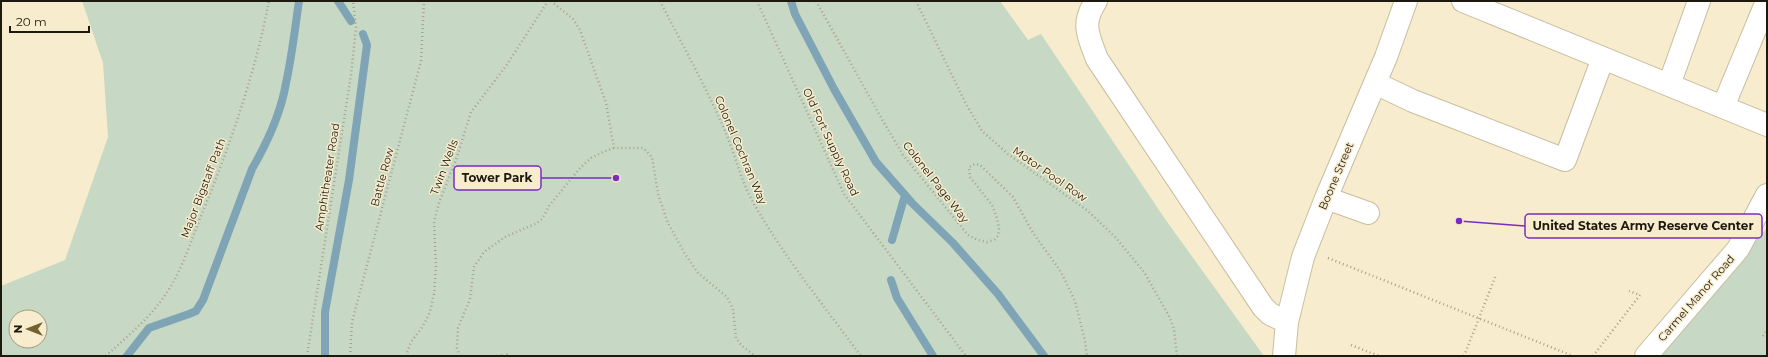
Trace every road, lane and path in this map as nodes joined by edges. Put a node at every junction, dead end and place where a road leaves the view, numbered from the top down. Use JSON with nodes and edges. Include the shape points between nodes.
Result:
{"nodes":[{"id":1,"x":269,"y":1,"type":"edge"},
{"id":2,"x":353,"y":1,"type":"edge"},
{"id":3,"x":424,"y":1,"type":"edge"},
{"id":4,"x":549,"y":1,"type":"edge"},
{"id":5,"x":660,"y":1,"type":"edge"},
{"id":6,"x":757,"y":1,"type":"edge"},
{"id":7,"x":816,"y":1,"type":"edge"},
{"id":8,"x":916,"y":1,"type":"edge"},
{"id":9,"x":1096,"y":1,"type":"edge"},
{"id":10,"x":1699,"y":1,"type":"edge"},
{"id":11,"x":1767,"y":1,"type":"edge"},
{"id":12,"x":1404,"y":2,"type":"edge"},
{"id":13,"x":1470,"y":2,"type":"edge"},
{"id":14,"x":1602,"y":58,"type":"junction"},
{"id":15,"x":1375,"y":83,"type":"junction"},
{"id":16,"x":1669,"y":85,"type":"junction"},
{"id":17,"x":1723,"y":107,"type":"junction"},
{"id":18,"x":1767,"y":125,"type":"edge"},
{"id":19,"x":614,"y":148,"type":"junction"},
{"id":20,"x":1767,"y":195,"type":"edge"},
{"id":21,"x":1326,"y":198,"type":"junction"},
{"id":22,"x":1368,"y":214,"type":"dead end"},
{"id":23,"x":1306,"y":249,"type":"junction"},
{"id":24,"x":1496,"y":275,"type":"dead end"},
{"id":25,"x":1629,"y":291,"type":"dead end"},
{"id":26,"x":1478,"y":318,"type":"junction"},
{"id":27,"x":1287,"y":322,"type":"junction"},
{"id":28,"x":1767,"y":330,"type":"edge"},
{"id":29,"x":1763,"y":336,"type":"dead end"},
{"id":30,"x":1351,"y":345,"type":"dead end"},
{"id":31,"x":510,"y":353,"type":"dead end"},
{"id":32,"x":503,"y":355,"type":"edge"},
{"id":33,"x":106,"y":356,"type":"edge"},
{"id":34,"x":307,"y":356,"type":"edge"},
{"id":35,"x":350,"y":356,"type":"edge"},
{"id":36,"x":406,"y":356,"type":"edge"},
{"id":37,"x":460,"y":356,"type":"edge"},
{"id":38,"x":497,"y":356,"type":"edge"},
{"id":39,"x":755,"y":356,"type":"edge"},
{"id":40,"x":861,"y":356,"type":"edge"},
{"id":41,"x":966,"y":356,"type":"edge"},
{"id":42,"x":1087,"y":356,"type":"edge"},
{"id":43,"x":1177,"y":356,"type":"edge"},
{"id":44,"x":1284,"y":356,"type":"edge"},
{"id":45,"x":1379,"y":356,"type":"edge"},
{"id":46,"x":1464,"y":356,"type":"edge"},
{"id":47,"x":1573,"y":356,"type":"edge"},
{"id":48,"x":1593,"y":356,"type":"edge"},
{"id":49,"x":1646,"y":356,"type":"edge"}],
"edges":[{"from":1,"to":33,"type":"path","name":"Major Bigstaff Path","via":[[237,119],[215,184],[179,271],[163,298]]},
{"from":2,"to":34,"type":"path","name":"Amphitheater Road","via":[[356,27],[351,76]]},
{"from":3,"to":35,"type":"path","name":"Battle Row","via":[[421,61],[352,322]]},
{"from":4,"to":19,"type":"path","via":[[573,19],[580,30],[606,103]]},
{"from":4,"to":36,"type":"path","name":"Twin Wells","via":[[506,66],[471,112],[434,222],[436,267],[430,312],[411,342]]},
{"from":5,"to":40,"type":"path","name":"Colonel Cochran Way","via":[[718,114],[752,200],[780,245]]},
{"from":6,"to":41,"type":"path","name":"Old Fort Supply Road","via":[[844,194]]},
{"from":7,"to":42,"type":"path","name":"Colonel Page Way","via":[[882,122],[903,155],[968,236],[987,242],[998,236],[999,229],[998,218],[992,205],[970,178],[969,167],[980,165],[1013,197],[1036,238],[1061,272],[1075,301]]},
{"from":8,"to":43,"type":"path","name":"Motor Pool Row","via":[[966,104],[982,131],[1008,154],[1088,211],[1116,238],[1144,272],[1169,316],[1174,328]]},
{"from":9,"to":27,"type":"street","via":[[1088,14],[1088,35],[1096,59],[1263,306],[1270,314]]},
{"from":10,"to":16,"type":"street"},
{"from":11,"to":17,"type":"street"},
{"from":12,"to":15,"type":"street","name":"Boone Street"},
{"from":13,"to":14,"type":"street"},
{"from":14,"to":15,"type":"street","via":[[1565,160],[1413,101]]},
{"from":14,"to":16,"type":"street"},
{"from":15,"to":21,"type":"street","name":"Boone Street"},
{"from":16,"to":17,"type":"street"},
{"from":17,"to":18,"type":"street"},
{"from":19,"to":37,"type":"path","via":[[590,158],[537,224],[497,242],[484,252],[474,267],[470,299],[458,328],[457,348]]},
{"from":19,"to":39,"type":"path","via":[[642,148],[652,156],[658,194],[668,223],[698,272],[727,297],[733,309],[736,338]]},
{"from":20,"to":49,"type":"street","name":"Carmel Manor Road","via":[[1738,249]]},
{"from":21,"to":22,"type":"street"},
{"from":21,"to":23,"type":"street","name":"Boone Street"},
{"from":23,"to":26,"type":"path"},
{"from":23,"to":27,"type":"street","name":"Boone Street"},
{"from":24,"to":26,"type":"path"},
{"from":25,"to":48,"type":"path","via":[[1640,295]]},
{"from":26,"to":46,"type":"path"},
{"from":26,"to":47,"type":"path"},
{"from":27,"to":44,"type":"street","name":"Boone Street"},
{"from":28,"to":29,"type":"path"},
{"from":30,"to":45,"type":"path"},
{"from":31,"to":32,"type":"path"},
{"from":32,"to":38,"type":"path"}]}
